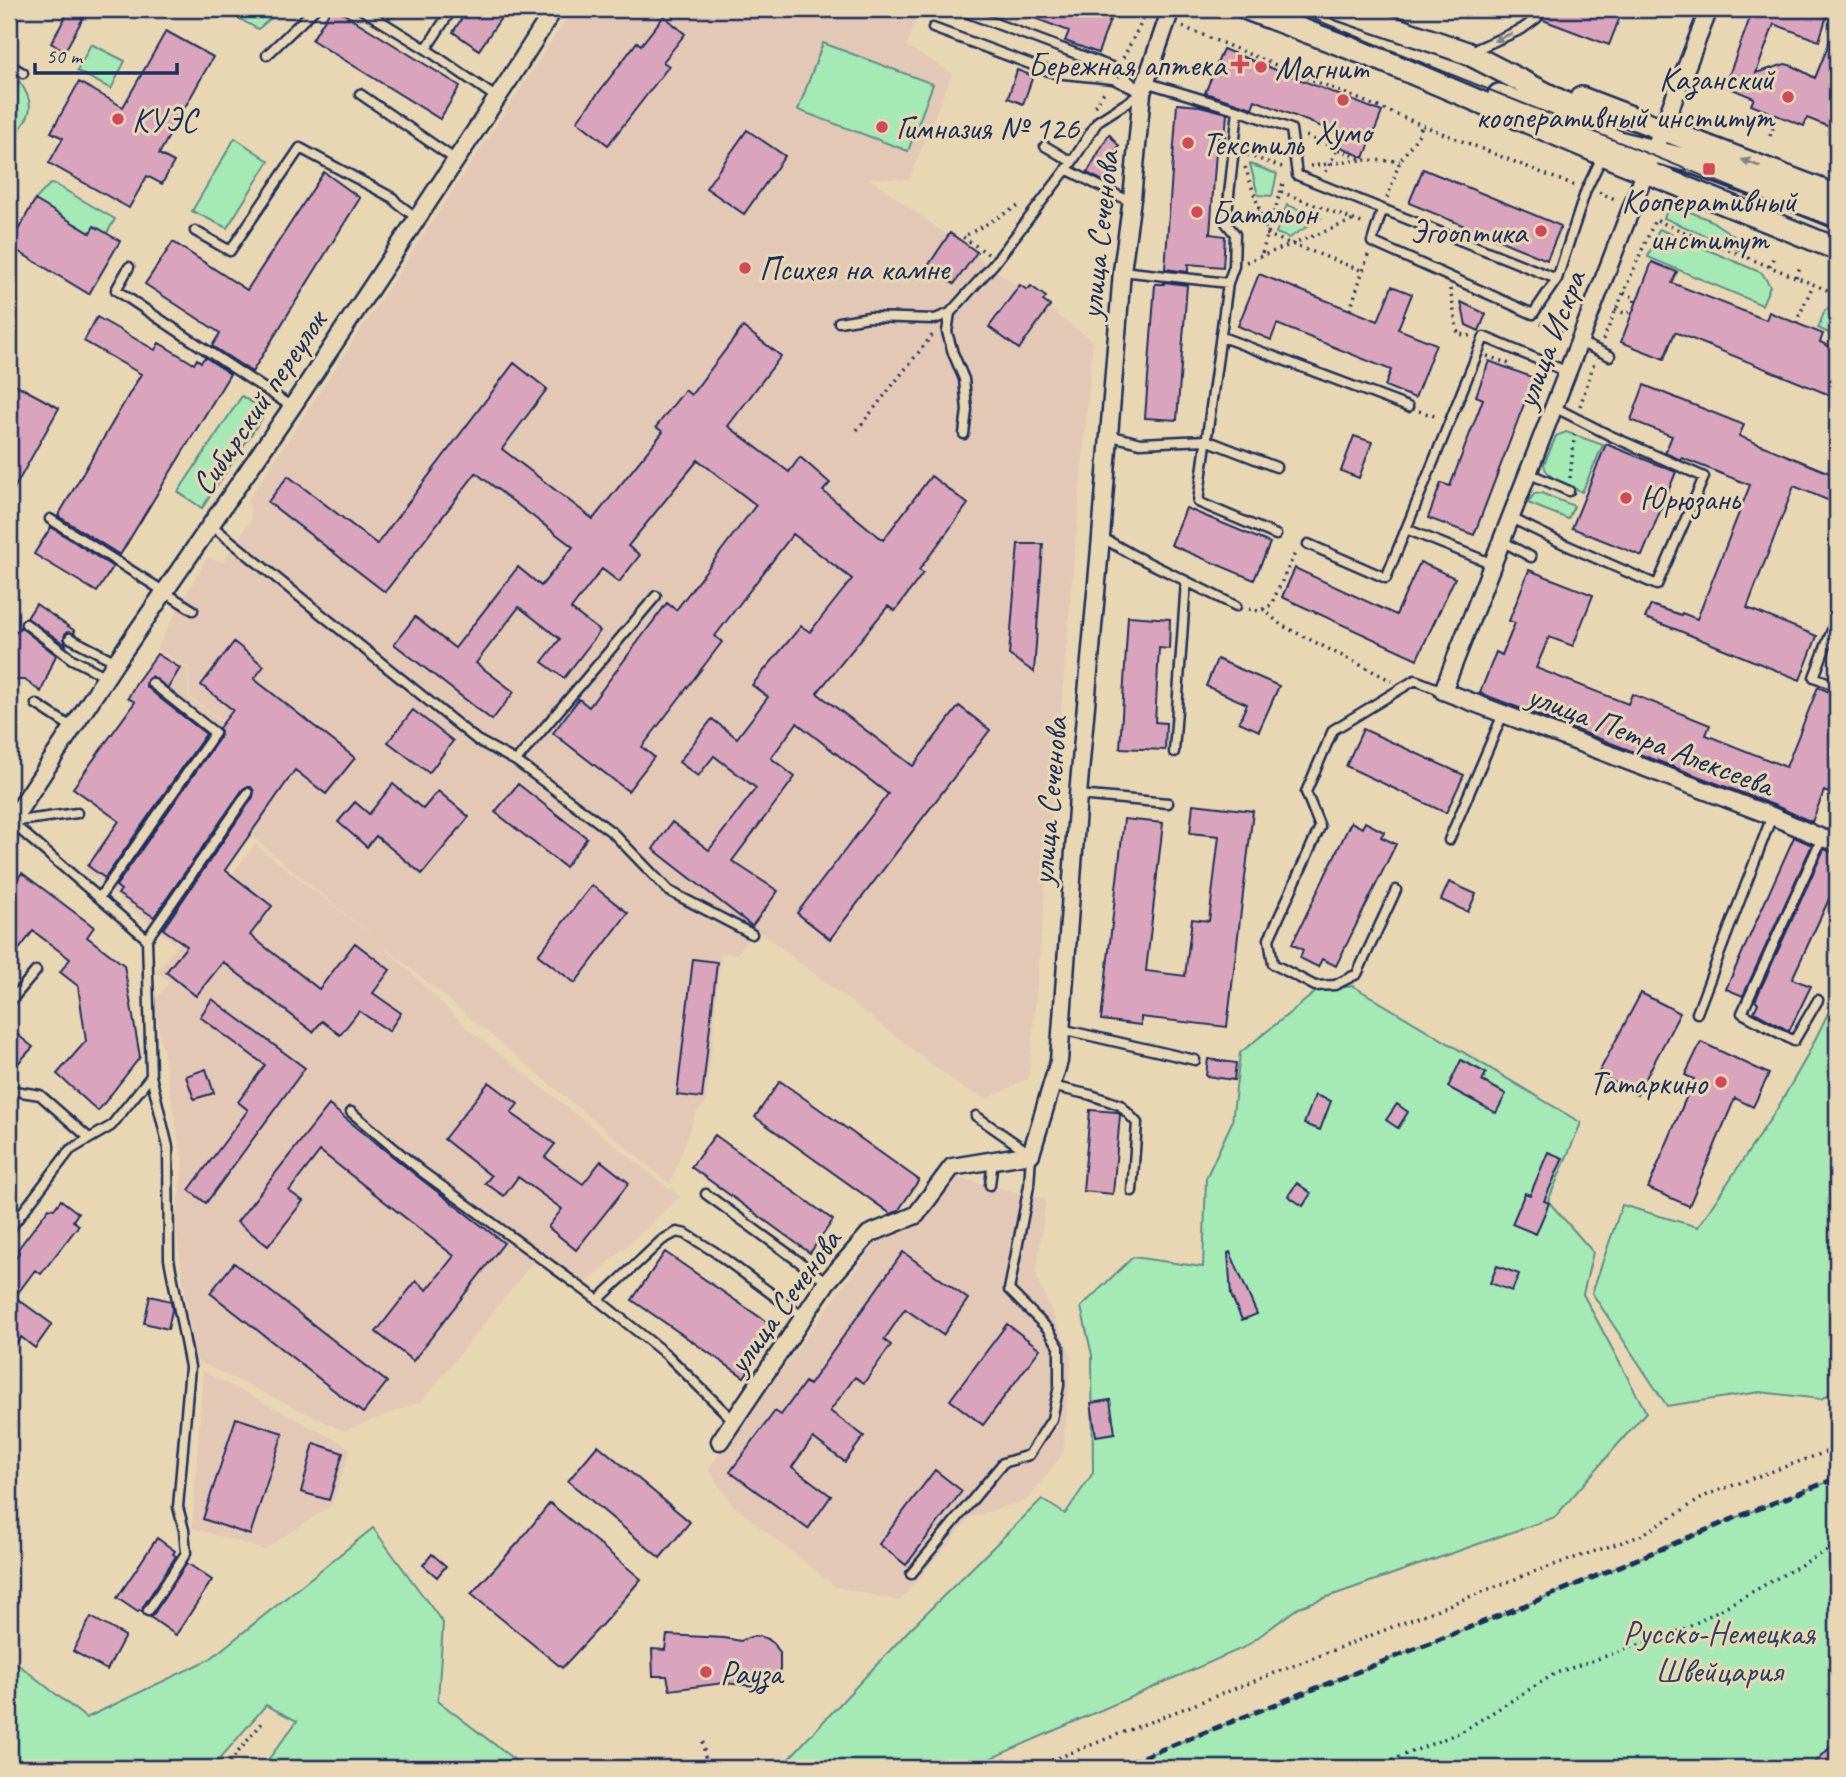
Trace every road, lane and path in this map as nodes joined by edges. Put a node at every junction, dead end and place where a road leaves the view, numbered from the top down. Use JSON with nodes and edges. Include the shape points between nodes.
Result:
{"nodes":[{"id":1,"x":315,"y":9,"type":"edge"},
{"id":2,"x":361,"y":9,"type":"edge"},
{"id":3,"x":452,"y":9,"type":"edge"},
{"id":4,"x":554,"y":9,"type":"edge"},
{"id":5,"x":1145,"y":9,"type":"edge"},
{"id":6,"x":1247,"y":9,"type":"edge"},
{"id":7,"x":1272,"y":9,"type":"edge"},
{"id":8,"x":1339,"y":9,"type":"edge"},
{"id":9,"x":1367,"y":9,"type":"edge"},
{"id":10,"x":1709,"y":9,"type":"edge"},
{"id":11,"x":965,"y":12,"type":"dead end"},
{"id":12,"x":1169,"y":14,"type":"edge"},
{"id":13,"x":1537,"y":18,"type":"dead end"},
{"id":14,"x":933,"y":28,"type":"dead end"},
{"id":15,"x":426,"y":50,"type":"junction"},
{"id":16,"x":1467,"y":53,"type":"junction"},
{"id":17,"x":267,"y":55,"type":"dead end"},
{"id":18,"x":1384,"y":61,"type":"junction"},
{"id":19,"x":9,"y":65,"type":"edge"},
{"id":20,"x":23,"y":73,"type":"dead end"},
{"id":21,"x":1143,"y":88,"type":"junction"},
{"id":22,"x":360,"y":94,"type":"dead end"},
{"id":23,"x":497,"y":98,"type":"junction"},
{"id":24,"x":1238,"y":110,"type":"junction"},
{"id":25,"x":1777,"y":116,"type":"dead end"},
{"id":26,"x":1422,"y":125,"type":"junction"},
{"id":27,"x":1291,"y":130,"type":"junction"},
{"id":28,"x":1662,"y":130,"type":"junction"},
{"id":29,"x":1770,"y":136,"type":"dead end"},
{"id":30,"x":1045,"y":146,"type":"dead end"},
{"id":31,"x":1337,"y":149,"type":"junction"},
{"id":32,"x":1654,"y":151,"type":"junction"},
{"id":33,"x":1603,"y":154,"type":"junction"},
{"id":34,"x":456,"y":160,"type":"junction"},
{"id":35,"x":1364,"y":160,"type":"junction"},
{"id":36,"x":1400,"y":161,"type":"junction"},
{"id":37,"x":1330,"y":164,"type":"junction"},
{"id":38,"x":1069,"y":166,"type":"junction"},
{"id":39,"x":1296,"y":168,"type":"junction"},
{"id":40,"x":1646,"y":172,"type":"junction"},
{"id":41,"x":1320,"y":185,"type":"junction"},
{"id":42,"x":1586,"y":190,"type":"junction"},
{"id":43,"x":1281,"y":192,"type":"junction"},
{"id":44,"x":1837,"y":196,"type":"edge"},
{"id":45,"x":1132,"y":199,"type":"junction"},
{"id":46,"x":1617,"y":199,"type":"dead end"},
{"id":47,"x":1259,"y":209,"type":"junction"},
{"id":48,"x":1382,"y":210,"type":"junction"},
{"id":49,"x":1837,"y":216,"type":"edge"},
{"id":50,"x":417,"y":218,"type":"junction"},
{"id":51,"x":1227,"y":219,"type":"junction"},
{"id":52,"x":1354,"y":220,"type":"junction"},
{"id":53,"x":1655,"y":220,"type":"dead end"},
{"id":54,"x":1376,"y":228,"type":"junction"},
{"id":55,"x":195,"y":231,"type":"dead end"},
{"id":56,"x":1794,"y":232,"type":"junction"},
{"id":57,"x":1268,"y":235,"type":"junction"},
{"id":58,"x":1372,"y":242,"type":"junction"},
{"id":59,"x":1290,"y":243,"type":"junction"},
{"id":60,"x":1837,"y":249,"type":"edge"},
{"id":61,"x":1262,"y":255,"type":"junction"},
{"id":62,"x":1774,"y":256,"type":"dead end"},
{"id":63,"x":1234,"y":266,"type":"junction"},
{"id":64,"x":129,"y":267,"type":"dead end"},
{"id":65,"x":1770,"y":267,"type":"junction"},
{"id":66,"x":1800,"y":267,"type":"dead end"},
{"id":67,"x":1122,"y":271,"type":"junction"},
{"id":68,"x":1363,"y":271,"type":"junction"},
{"id":69,"x":1796,"y":277,"type":"junction"},
{"id":70,"x":1453,"y":278,"type":"junction"},
{"id":71,"x":1558,"y":279,"type":"junction"},
{"id":72,"x":1228,"y":283,"type":"junction"},
{"id":73,"x":1813,"y":285,"type":"junction"},
{"id":74,"x":1624,"y":293,"type":"dead end"},
{"id":75,"x":1837,"y":294,"type":"edge"},
{"id":76,"x":1350,"y":310,"type":"dead end"},
{"id":77,"x":1615,"y":310,"type":"dead end"},
{"id":78,"x":950,"y":313,"type":"junction"},
{"id":79,"x":839,"y":323,"type":"dead end"},
{"id":80,"x":1796,"y":323,"type":"dead end"},
{"id":81,"x":1222,"y":337,"type":"junction"},
{"id":82,"x":1484,"y":337,"type":"junction"},
{"id":83,"x":1579,"y":342,"type":"junction"},
{"id":84,"x":1484,"y":355,"type":"dead end"},
{"id":85,"x":1610,"y":356,"type":"dead end"},
{"id":86,"x":1510,"y":364,"type":"dead end"},
{"id":87,"x":1568,"y":372,"type":"junction"},
{"id":88,"x":292,"y":407,"type":"junction"},
{"id":89,"x":1408,"y":407,"type":"joint"},
{"id":90,"x":1554,"y":407,"type":"junction"},
{"id":91,"x":1450,"y":422,"type":"junction"},
{"id":92,"x":858,"y":430,"type":"dead end"},
{"id":93,"x":964,"y":434,"type":"dead end"},
{"id":94,"x":1108,"y":435,"type":"junction"},
{"id":95,"x":1206,"y":440,"type":"junction"},
{"id":96,"x":1276,"y":467,"type":"dead end"},
{"id":97,"x":1528,"y":473,"type":"junction"},
{"id":98,"x":1569,"y":491,"type":"dead end"},
{"id":99,"x":1511,"y":518,"type":"junction"},
{"id":100,"x":50,"y":519,"type":"dead end"},
{"id":101,"x":211,"y":525,"type":"junction"},
{"id":102,"x":1406,"y":529,"type":"junction"},
{"id":103,"x":1276,"y":535,"type":"dead end"},
{"id":104,"x":1101,"y":537,"type":"junction"},
{"id":105,"x":1502,"y":541,"type":"junction"},
{"id":106,"x":1308,"y":544,"type":"joint"},
{"id":107,"x":1531,"y":557,"type":"dead end"},
{"id":108,"x":1493,"y":564,"type":"junction"},
{"id":109,"x":1186,"y":581,"type":"junction"},
{"id":110,"x":165,"y":591,"type":"junction"},
{"id":111,"x":656,"y":596,"type":"dead end"},
{"id":112,"x":1236,"y":606,"type":"joint"},
{"id":113,"x":1263,"y":608,"type":"junction"},
{"id":114,"x":193,"y":610,"type":"dead end"},
{"id":115,"x":1837,"y":617,"type":"edge"},
{"id":116,"x":26,"y":624,"type":"dead end"},
{"id":117,"x":70,"y":638,"type":"dead end"},
{"id":118,"x":116,"y":662,"type":"junction"},
{"id":119,"x":107,"y":677,"type":"junction"},
{"id":120,"x":152,"y":683,"type":"dead end"},
{"id":121,"x":1837,"y":686,"type":"edge"},
{"id":122,"x":1404,"y":687,"type":"junction"},
{"id":123,"x":1443,"y":691,"type":"junction"},
{"id":124,"x":36,"y":704,"type":"dead end"},
{"id":125,"x":1503,"y":714,"type":"junction"},
{"id":126,"x":73,"y":728,"type":"junction"},
{"id":127,"x":1174,"y":752,"type":"dead end"},
{"id":128,"x":516,"y":761,"type":"junction"},
{"id":129,"x":248,"y":793,"type":"dead end"},
{"id":130,"x":1077,"y":795,"type":"junction"},
{"id":131,"x":1168,"y":803,"type":"dead end"},
{"id":132,"x":77,"y":813,"type":"dead end"},
{"id":133,"x":1772,"y":817,"type":"junction"},
{"id":134,"x":10,"y":824,"type":"edge"},
{"id":135,"x":1449,"y":840,"type":"dead end"},
{"id":136,"x":1829,"y":840,"type":"edge"},
{"id":137,"x":1396,"y":890,"type":"dead end"},
{"id":138,"x":99,"y":898,"type":"junction"},
{"id":139,"x":752,"y":934,"type":"dead end"},
{"id":140,"x":147,"y":939,"type":"junction"},
{"id":141,"x":36,"y":971,"type":"dead end"},
{"id":142,"x":1818,"y":1000,"type":"dead end"},
{"id":143,"x":9,"y":1003,"type":"edge"},
{"id":144,"x":1697,"y":1013,"type":"dead end"},
{"id":145,"x":1061,"y":1028,"type":"junction"},
{"id":146,"x":1195,"y":1060,"type":"dead end"},
{"id":147,"x":150,"y":1076,"type":"junction"},
{"id":148,"x":1051,"y":1086,"type":"junction"},
{"id":149,"x":9,"y":1090,"type":"edge"},
{"id":150,"x":351,"y":1112,"type":"dead end"},
{"id":151,"x":976,"y":1116,"type":"dead end"},
{"id":152,"x":89,"y":1138,"type":"junction"},
{"id":153,"x":1031,"y":1154,"type":"junction"},
{"id":154,"x":994,"y":1159,"type":"junction"},
{"id":155,"x":990,"y":1185,"type":"dead end"},
{"id":156,"x":1132,"y":1191,"type":"dead end"},
{"id":157,"x":706,"y":1194,"type":"dead end"},
{"id":158,"x":9,"y":1230,"type":"edge"},
{"id":159,"x":827,"y":1282,"type":"junction"},
{"id":160,"x":598,"y":1300,"type":"junction"},
{"id":161,"x":803,"y":1317,"type":"junction"},
{"id":162,"x":734,"y":1421,"type":"junction"},
{"id":163,"x":720,"y":1441,"type":"dead end"},
{"id":164,"x":1837,"y":1448,"type":"edge"},
{"id":165,"x":1837,"y":1545,"type":"edge"},
{"id":166,"x":911,"y":1574,"type":"dead end"},
{"id":167,"x":148,"y":1611,"type":"dead end"},
{"id":168,"x":262,"y":1723,"type":"dead end"},
{"id":169,"x":702,"y":1738,"type":"dead end"},
{"id":170,"x":225,"y":1768,"type":"edge"},
{"id":171,"x":698,"y":1768,"type":"edge"},
{"id":172,"x":1032,"y":1768,"type":"edge"},
{"id":173,"x":1371,"y":1768,"type":"edge"}],
"edges":[{"from":1,"to":17,"type":"lane"},
{"from":2,"to":15,"type":"lane"},
{"from":3,"to":15,"type":"lane"},
{"from":4,"to":23,"type":"street","name":"Сибирский переулок"},
{"from":5,"to":12,"type":"path"},
{"from":6,"to":18,"type":"main road"},
{"from":7,"to":18,"type":"main road"},
{"from":8,"to":16,"type":"main road"},
{"from":9,"to":16,"type":"main road"},
{"from":10,"to":28,"type":"street","name":"улица Искра"},
{"from":11,"to":21,"type":"lane","via":[[1117,69]]},
{"from":12,"to":21,"type":"street","name":"улица Сеченова"},
{"from":12,"to":26,"type":"path","via":[[1198,34]]},
{"from":13,"to":16,"type":"lane","one_way":true},
{"from":14,"to":21,"type":"lane","via":[[1054,73],[1113,79]]},
{"from":15,"to":23,"type":"lane"},
{"from":16,"to":28,"type":"main road"},
{"from":16,"to":32,"type":"main road"},
{"from":18,"to":32,"type":"main road","via":[[1490,92]]},
{"from":18,"to":33,"type":"main road"},
{"from":19,"to":20,"type":"lane"},
{"from":21,"to":24,"type":"lane"},
{"from":21,"to":38,"type":"lane","via":[[1098,121]]},
{"from":21,"to":45,"type":"street","name":"улица Сеченова"},
{"from":22,"to":34,"type":"lane"},
{"from":23,"to":34,"type":"street","name":"Сибирский переулок"},
{"from":24,"to":27,"type":"lane"},
{"from":24,"to":51,"type":"lane"},
{"from":25,"to":29,"type":"path"},
{"from":26,"to":36,"type":"path"},
{"from":26,"to":42,"type":"path"},
{"from":27,"to":31,"type":"path"},
{"from":27,"to":39,"type":"lane"},
{"from":28,"to":32,"type":"street","name":"улица Искра"},
{"from":44,"to":28,"type":"main road","one_way":true},
{"from":30,"to":38,"type":"lane"},
{"from":31,"to":35,"type":"path"},
{"from":31,"to":37,"type":"path"},
{"from":32,"to":40,"type":"street","name":"улица Искра"},
{"from":32,"to":49,"type":"main road"},
{"from":32,"to":56,"type":"main road"},
{"from":33,"to":40,"type":"main road"},
{"from":33,"to":42,"type":"lane"},
{"from":34,"to":50,"type":"street","name":"Сибирский переулок"},
{"from":35,"to":36,"type":"path"},
{"from":35,"to":37,"type":"path"},
{"from":36,"to":48,"type":"path"},
{"from":37,"to":39,"type":"path"},
{"from":37,"to":41,"type":"path"},
{"from":38,"to":45,"type":"lane"},
{"from":38,"to":78,"type":"lane"},
{"from":39,"to":41,"type":"lane","via":[[1297,175]]},
{"from":40,"to":56,"type":"main road"},
{"from":40,"to":83,"type":"street","name":"улица Искра"},
{"from":41,"to":48,"type":"lane"},
{"from":42,"to":46,"type":"path"},
{"from":42,"to":71,"type":"lane"},
{"from":43,"to":47,"type":"path","via":[[1287,169],[1240,152]]},
{"from":43,"to":52,"type":"path"},
{"from":43,"to":57,"type":"path"},
{"from":45,"to":67,"type":"street","name":"улица Сеченова"},
{"from":47,"to":51,"type":"path"},
{"from":47,"to":57,"type":"path"},
{"from":48,"to":54,"type":"lane"},
{"from":48,"to":71,"type":"lane"},
{"from":50,"to":55,"type":"lane","via":[[393,198],[300,148],[230,251]]},
{"from":50,"to":88,"type":"street","name":"Сибирский переулок"},
{"from":51,"to":63,"type":"lane","via":[[1235,234]]},
{"from":52,"to":54,"type":"path"},
{"from":52,"to":59,"type":"path"},
{"from":53,"to":65,"type":"path"},
{"from":54,"to":58,"type":"lane"},
{"from":56,"to":60,"type":"main road"},
{"from":57,"to":59,"type":"path"},
{"from":57,"to":61,"type":"path"},
{"from":58,"to":68,"type":"path"},
{"from":58,"to":70,"type":"lane"},
{"from":59,"to":61,"type":"path"},
{"from":59,"to":68,"type":"path"},
{"from":61,"to":63,"type":"path"},
{"from":62,"to":65,"type":"path"},
{"from":63,"to":72,"type":"lane"},
{"from":64,"to":88,"type":"lane","via":[[116,290]]},
{"from":65,"to":69,"type":"path"},
{"from":66,"to":69,"type":"path"},
{"from":67,"to":72,"type":"lane"},
{"from":67,"to":94,"type":"street","name":"улица Сеченова"},
{"from":68,"to":76,"type":"path"},
{"from":69,"to":73,"type":"path"},
{"from":70,"to":71,"type":"lane","via":[[1533,314]]},
{"from":70,"to":82,"type":"path","via":[[1449,282],[1458,334]]},
{"from":72,"to":81,"type":"lane"},
{"from":73,"to":75,"type":"path"},
{"from":73,"to":80,"type":"path"},
{"from":74,"to":77,"type":"path","via":[[1635,298],[1634,308],[1627,314]]},
{"from":78,"to":79,"type":"lane","via":[[935,319],[869,317]]},
{"from":78,"to":92,"type":"path"},
{"from":78,"to":93,"type":"lane","via":[[947,332],[964,379]]},
{"from":81,"to":89,"type":"lane"},
{"from":81,"to":95,"type":"lane"},
{"from":82,"to":87,"type":"lane"},
{"from":82,"to":91,"type":"lane"},
{"from":83,"to":85,"type":"lane"},
{"from":83,"to":87,"type":"street","name":"улица Искра"},
{"from":84,"to":86,"type":"path"},
{"from":87,"to":90,"type":"street","name":"улица Искра"},
{"from":88,"to":101,"type":"street","name":"Сибирский переулок"},
{"from":89,"to":91,"type":"path"},
{"from":90,"to":97,"type":"street","name":"улица Искра"},
{"from":90,"to":99,"type":"lane","via":[[1704,477],[1657,585]]},
{"from":91,"to":102,"type":"lane"},
{"from":94,"to":95,"type":"lane","via":[[1140,443]]},
{"from":94,"to":104,"type":"street","name":"улица Сеченова"},
{"from":95,"to":96,"type":"lane"},
{"from":95,"to":103,"type":"lane","via":[[1198,502]]},
{"from":97,"to":98,"type":"lane"},
{"from":97,"to":99,"type":"street","name":"улица Искра"},
{"from":99,"to":105,"type":"street","name":"улица Искра"},
{"from":100,"to":110,"type":"lane"},
{"from":101,"to":110,"type":"street","name":"Сибирский переулок"},
{"from":101,"to":128,"type":"lane","via":[[477,740]]},
{"from":102,"to":106,"type":"lane","via":[[1386,578]]},
{"from":102,"to":108,"type":"lane"},
{"from":104,"to":109,"type":"lane"},
{"from":104,"to":130,"type":"street","name":"улица Сеченова"},
{"from":105,"to":107,"type":"lane"},
{"from":105,"to":108,"type":"street","name":"улица Искра"},
{"from":106,"to":113,"type":"path","via":[[1300,542],[1271,605]]},
{"from":108,"to":123,"type":"street","name":"улица Искра"},
{"from":109,"to":112,"type":"lane"},
{"from":109,"to":127,"type":"lane"},
{"from":110,"to":114,"type":"lane"},
{"from":110,"to":118,"type":"street","name":"Сибирский переулок"},
{"from":111,"to":128,"type":"lane"},
{"from":112,"to":113,"type":"path"},
{"from":113,"to":122,"type":"path","via":[[1281,625]]},
{"from":115,"to":121,"type":"lane","via":[[1814,677]]},
{"from":116,"to":119,"type":"lane","via":[[72,659]]},
{"from":117,"to":118,"type":"lane"},
{"from":118,"to":119,"type":"street","name":"Сибирский переулок"},
{"from":119,"to":126,"type":"street","name":"Сибирский переулок"},
{"from":120,"to":138,"type":"lane","via":[[215,733]]},
{"from":122,"to":123,"type":"lane","via":[[1415,680]]},
{"from":122,"to":137,"type":"lane","via":[[1333,730],[1306,792],[1320,827],[1269,939],[1273,964],[1315,986],[1335,985],[1357,974]]},
{"from":123,"to":125,"type":"street","name":"улица Петра Алексеева"},
{"from":124,"to":126,"type":"lane"},
{"from":125,"to":133,"type":"street","name":"улица Петра Алексеева"},
{"from":125,"to":135,"type":"lane"},
{"from":126,"to":134,"type":"street","name":"Сибирский переулок"},
{"from":128,"to":139,"type":"lane","via":[[613,832],[669,891]]},
{"from":129,"to":140,"type":"lane"},
{"from":130,"to":131,"type":"lane"},
{"from":130,"to":145,"type":"street","name":"улица Сеченова"},
{"from":132,"to":134,"type":"lane"},
{"from":133,"to":136,"type":"street","name":"улица Петра Алексеева"},
{"from":133,"to":144,"type":"lane"},
{"from":134,"to":138,"type":"lane"},
{"from":136,"to":142,"type":"lane","via":[[1742,1013],[1794,1041]]},
{"from":138,"to":140,"type":"lane"},
{"from":140,"to":147,"type":"lane"},
{"from":141,"to":143,"type":"lane"},
{"from":145,"to":146,"type":"lane"},
{"from":145,"to":148,"type":"street","name":"улица Сеченова","via":[[1059,1061]]},
{"from":147,"to":152,"type":"lane","via":[[110,1126]]},
{"from":147,"to":167,"type":"lane","via":[[168,1147],[169,1259],[190,1367],[178,1507],[186,1553]]},
{"from":148,"to":153,"type":"street","name":"улица Сеченова"},
{"from":148,"to":156,"type":"lane","via":[[1120,1105],[1137,1123]]},
{"from":149,"to":152,"type":"lane","via":[[40,1095]]},
{"from":150,"to":160,"type":"lane","via":[[421,1171]]},
{"from":151,"to":153,"type":"lane"},
{"from":152,"to":158,"type":"lane","via":[[69,1150]]},
{"from":153,"to":154,"type":"street","name":"улица Сеченова"},
{"from":153,"to":166,"type":"lane","via":[[1009,1290],[1048,1329],[1059,1347],[1059,1386],[1052,1419],[1029,1455],[1003,1463]]},
{"from":154,"to":155,"type":"lane"},
{"from":154,"to":159,"type":"street","name":"улица Сеченова","via":[[952,1167],[916,1215],[869,1234]]},
{"from":157,"to":159,"type":"lane"},
{"from":159,"to":161,"type":"street","name":"улица Сеченова"},
{"from":160,"to":161,"type":"lane","via":[[662,1240],[677,1232],[715,1252]]},
{"from":160,"to":162,"type":"lane","via":[[667,1355]]},
{"from":161,"to":162,"type":"street","name":"улица Сеченова"},
{"from":162,"to":163,"type":"street","name":"улица Сеченова"},
{"from":164,"to":172,"type":"path","via":[[1709,1494],[1640,1536],[1533,1572]]},
{"from":165,"to":173,"type":"path","via":[[1685,1629],[1556,1673],[1461,1732]]},
{"from":168,"to":170,"type":"path"},
{"from":169,"to":171,"type":"path","via":[[706,1761]]}]}
